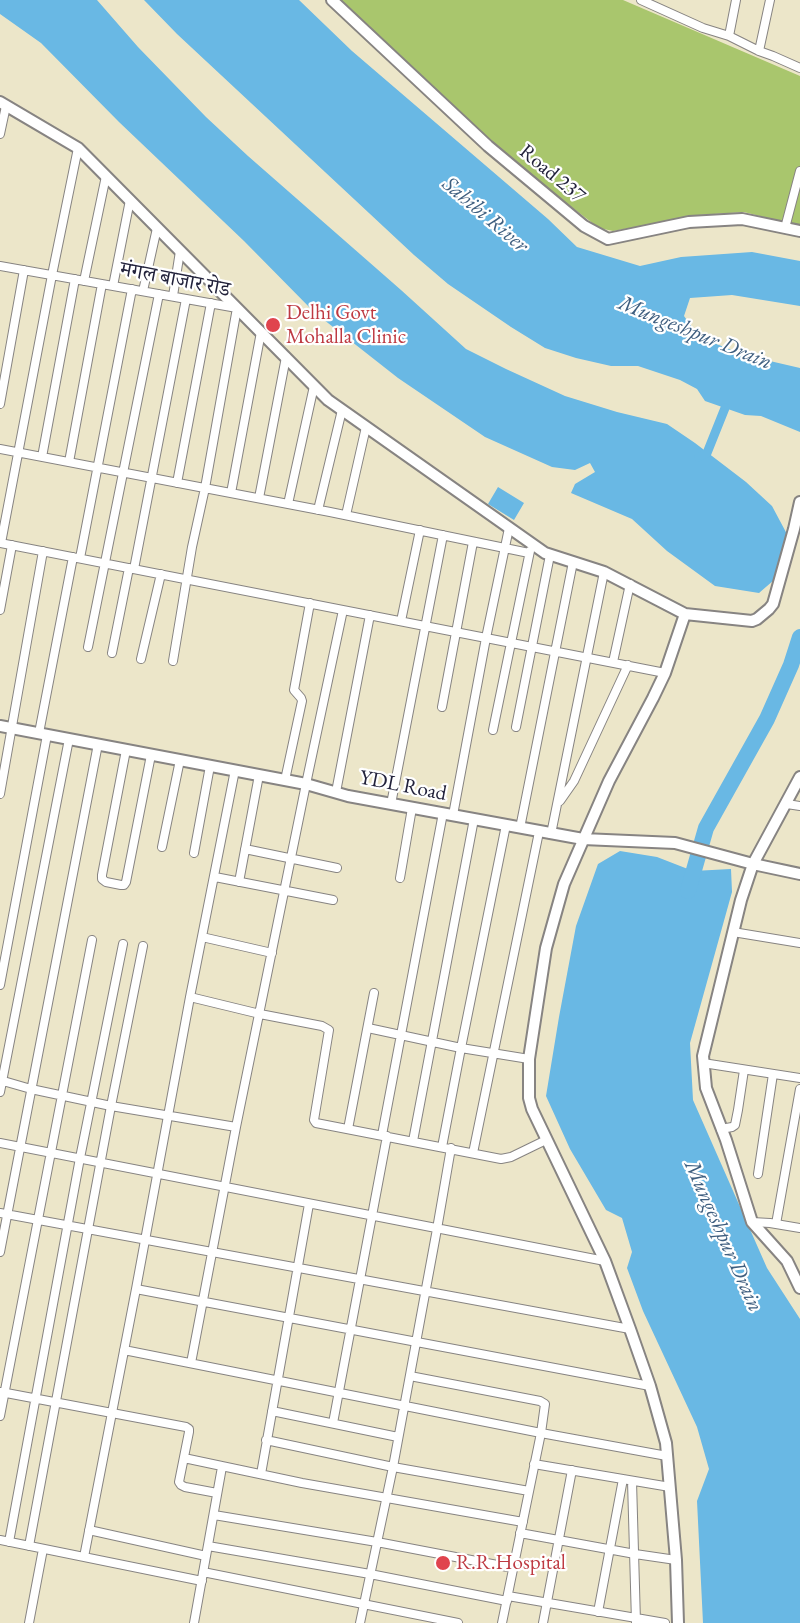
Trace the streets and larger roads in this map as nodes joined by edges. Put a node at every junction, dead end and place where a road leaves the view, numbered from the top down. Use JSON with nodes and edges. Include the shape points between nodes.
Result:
{"nodes":[{"id":1,"x":332,"y":0,"type":"edge"},
{"id":2,"x":641,"y":0,"type":"edge"},
{"id":3,"x":736,"y":0,"type":"edge"},
{"id":4,"x":770,"y":0,"type":"edge"},
{"id":5,"x":729,"y":36,"type":"junction"},
{"id":6,"x":759,"y":51,"type":"junction"},
{"id":7,"x":800,"y":68,"type":"edge"},
{"id":8,"x":3,"y":104,"type":"edge"},
{"id":9,"x":0,"y":134,"type":"edge"},
{"id":10,"x":78,"y":148,"type":"junction"},
{"id":11,"x":800,"y":171,"type":"edge"},
{"id":12,"x":106,"y":176,"type":"junction"},
{"id":13,"x":129,"y":200,"type":"junction"},
{"id":14,"x":157,"y":228,"type":"junction"},
{"id":15,"x":785,"y":228,"type":"junction"},
{"id":16,"x":800,"y":231,"type":"edge"},
{"id":17,"x":180,"y":250,"type":"junction"},
{"id":18,"x":0,"y":266,"type":"edge"},
{"id":19,"x":24,"y":270,"type":"junction"},
{"id":20,"x":52,"y":275,"type":"junction"},
{"id":21,"x":75,"y":279,"type":"junction"},
{"id":22,"x":84,"y":281,"type":"junction"},
{"id":23,"x":102,"y":284,"type":"junction"},
{"id":24,"x":113,"y":286,"type":"junction"},
{"id":25,"x":132,"y":289,"type":"junction"},
{"id":26,"x":143,"y":291,"type":"junction"},
{"id":27,"x":159,"y":294,"type":"junction"},
{"id":28,"x":173,"y":296,"type":"junction"},
{"id":29,"x":186,"y":299,"type":"junction"},
{"id":30,"x":211,"y":303,"type":"junction"},
{"id":31,"x":237,"y":308,"type":"junction"},
{"id":32,"x":261,"y":332,"type":"junction"},
{"id":33,"x":286,"y":357,"type":"junction"},
{"id":34,"x":314,"y":386,"type":"junction"},
{"id":35,"x":0,"y":404,"type":"edge"},
{"id":36,"x":342,"y":410,"type":"junction"},
{"id":37,"x":366,"y":427,"type":"junction"},
{"id":38,"x":0,"y":449,"type":"edge"},
{"id":39,"x":19,"y":452,"type":"junction"},
{"id":40,"x":42,"y":457,"type":"junction"},
{"id":41,"x":69,"y":462,"type":"junction"},
{"id":42,"x":96,"y":467,"type":"junction"},
{"id":43,"x":123,"y":472,"type":"junction"},
{"id":44,"x":152,"y":478,"type":"junction"},
{"id":45,"x":177,"y":483,"type":"junction"},
{"id":46,"x":205,"y":488,"type":"junction"},
{"id":47,"x":231,"y":493,"type":"junction"},
{"id":48,"x":259,"y":498,"type":"junction"},
{"id":49,"x":800,"y":501,"type":"edge"},
{"id":50,"x":288,"y":504,"type":"junction"},
{"id":51,"x":318,"y":510,"type":"junction"},
{"id":52,"x":346,"y":515,"type":"junction"},
{"id":53,"x":509,"y":528,"type":"junction"},
{"id":54,"x":420,"y":531,"type":"junction"},
{"id":55,"x":443,"y":535,"type":"junction"},
{"id":56,"x":473,"y":542,"type":"junction"},
{"id":57,"x":0,"y":543,"type":"edge"},
{"id":58,"x":12,"y":545,"type":"junction"},
{"id":59,"x":505,"y":548,"type":"junction"},
{"id":60,"x":530,"y":548,"type":"junction"},
{"id":61,"x":43,"y":551,"type":"junction"},
{"id":62,"x":550,"y":555,"type":"junction"},
{"id":63,"x":76,"y":558,"type":"junction"},
{"id":64,"x":573,"y":562,"type":"junction"},
{"id":65,"x":105,"y":563,"type":"junction"},
{"id":66,"x":131,"y":568,"type":"junction"},
{"id":67,"x":604,"y":572,"type":"junction"},
{"id":68,"x":161,"y":574,"type":"junction"},
{"id":69,"x":187,"y":579,"type":"junction"},
{"id":70,"x":630,"y":584,"type":"junction"},
{"id":71,"x":310,"y":603,"type":"junction"},
{"id":72,"x":0,"y":610,"type":"edge"},
{"id":73,"x":343,"y":610,"type":"junction"},
{"id":74,"x":370,"y":615,"type":"junction"},
{"id":75,"x":685,"y":615,"type":"junction"},
{"id":76,"x":401,"y":621,"type":"junction"},
{"id":77,"x":427,"y":626,"type":"junction"},
{"id":78,"x":455,"y":632,"type":"junction"},
{"id":79,"x":486,"y":638,"type":"junction"},
{"id":80,"x":510,"y":643,"type":"junction"},
{"id":81,"x":88,"y":647,"type":"dead end"},
{"id":82,"x":532,"y":647,"type":"junction"},
{"id":83,"x":556,"y":651,"type":"junction"},
{"id":84,"x":112,"y":653,"type":"dead end"},
{"id":85,"x":587,"y":658,"type":"junction"},
{"id":86,"x":141,"y":659,"type":"dead end"},
{"id":87,"x":173,"y":661,"type":"dead end"},
{"id":88,"x":613,"y":662,"type":"junction"},
{"id":89,"x":628,"y":665,"type":"junction"},
{"id":90,"x":664,"y":673,"type":"junction"},
{"id":91,"x":442,"y":707,"type":"dead end"},
{"id":92,"x":5,"y":727,"type":"edge"},
{"id":93,"x":516,"y":727,"type":"dead end"},
{"id":94,"x":493,"y":730,"type":"dead end"},
{"id":95,"x":43,"y":734,"type":"junction"},
{"id":96,"x":69,"y":739,"type":"junction"},
{"id":97,"x":98,"y":744,"type":"junction"},
{"id":98,"x":126,"y":750,"type":"junction"},
{"id":99,"x":151,"y":755,"type":"junction"},
{"id":100,"x":180,"y":760,"type":"junction"},
{"id":101,"x":210,"y":766,"type":"junction"},
{"id":102,"x":235,"y":770,"type":"junction"},
{"id":103,"x":259,"y":775,"type":"junction"},
{"id":104,"x":800,"y":777,"type":"edge"},
{"id":105,"x":285,"y":780,"type":"junction"},
{"id":106,"x":306,"y":784,"type":"junction"},
{"id":107,"x":336,"y":792,"type":"junction"},
{"id":108,"x":0,"y":794,"type":"edge"},
{"id":109,"x":391,"y":804,"type":"junction"},
{"id":110,"x":787,"y":804,"type":"junction"},
{"id":111,"x":557,"y":805,"type":"junction"},
{"id":112,"x":800,"y":806,"type":"edge"},
{"id":113,"x":412,"y":808,"type":"junction"},
{"id":114,"x":448,"y":814,"type":"junction"},
{"id":115,"x":474,"y":819,"type":"junction"},
{"id":116,"x":506,"y":825,"type":"junction"},
{"id":117,"x":520,"y":828,"type":"junction"},
{"id":118,"x":545,"y":833,"type":"junction"},
{"id":119,"x":583,"y":840,"type":"junction"},
{"id":120,"x":162,"y":847,"type":"dead end"},
{"id":121,"x":245,"y":849,"type":"junction"},
{"id":122,"x":194,"y":853,"type":"dead end"},
{"id":123,"x":291,"y":858,"type":"junction"},
{"id":124,"x":753,"y":864,"type":"junction"},
{"id":125,"x":337,"y":868,"type":"dead end"},
{"id":126,"x":800,"y":874,"type":"edge"},
{"id":127,"x":214,"y":878,"type":"junction"},
{"id":128,"x":400,"y":878,"type":"dead end"},
{"id":129,"x":238,"y":882,"type":"junction"},
{"id":130,"x":285,"y":891,"type":"junction"},
{"id":131,"x":333,"y":900,"type":"dead end"},
{"id":132,"x":733,"y":932,"type":"junction"},
{"id":133,"x":202,"y":938,"type":"junction"},
{"id":134,"x":92,"y":940,"type":"dead end"},
{"id":135,"x":800,"y":943,"type":"edge"},
{"id":136,"x":123,"y":944,"type":"dead end"},
{"id":137,"x":142,"y":946,"type":"dead end"},
{"id":138,"x":272,"y":953,"type":"junction"},
{"id":139,"x":0,"y":985,"type":"edge"},
{"id":140,"x":374,"y":993,"type":"dead end"},
{"id":141,"x":190,"y":997,"type":"junction"},
{"id":142,"x":260,"y":1014,"type":"junction"},
{"id":143,"x":368,"y":1028,"type":"junction"},
{"id":144,"x":401,"y":1035,"type":"junction"},
{"id":145,"x":432,"y":1042,"type":"junction"},
{"id":146,"x":461,"y":1048,"type":"junction"},
{"id":147,"x":493,"y":1053,"type":"junction"},
{"id":148,"x":530,"y":1059,"type":"junction"},
{"id":149,"x":704,"y":1064,"type":"junction"},
{"id":150,"x":744,"y":1070,"type":"junction"},
{"id":151,"x":773,"y":1074,"type":"junction"},
{"id":152,"x":800,"y":1078,"type":"edge"},
{"id":153,"x":1,"y":1080,"type":"edge"},
{"id":154,"x":31,"y":1089,"type":"junction"},
{"id":155,"x":800,"y":1089,"type":"edge"},
{"id":156,"x":0,"y":1092,"type":"edge"},
{"id":157,"x":62,"y":1095,"type":"junction"},
{"id":158,"x":91,"y":1101,"type":"junction"},
{"id":159,"x":111,"y":1106,"type":"junction"},
{"id":160,"x":168,"y":1115,"type":"junction"},
{"id":161,"x":236,"y":1127,"type":"junction"},
{"id":162,"x":348,"y":1129,"type":"junction"},
{"id":163,"x":721,"y":1129,"type":"junction"},
{"id":164,"x":384,"y":1136,"type":"junction"},
{"id":165,"x":546,"y":1140,"type":"junction"},
{"id":166,"x":414,"y":1141,"type":"junction"},
{"id":167,"x":0,"y":1143,"type":"edge"},
{"id":168,"x":21,"y":1147,"type":"junction"},
{"id":169,"x":446,"y":1147,"type":"junction"},
{"id":170,"x":51,"y":1152,"type":"junction"},
{"id":171,"x":473,"y":1153,"type":"junction"},
{"id":172,"x":80,"y":1158,"type":"junction"},
{"id":173,"x":101,"y":1162,"type":"junction"},
{"id":174,"x":158,"y":1174,"type":"junction"},
{"id":175,"x":758,"y":1174,"type":"dead end"},
{"id":176,"x":224,"y":1187,"type":"junction"},
{"id":177,"x":309,"y":1204,"type":"junction"},
{"id":178,"x":4,"y":1214,"type":"edge"},
{"id":179,"x":372,"y":1216,"type":"junction"},
{"id":180,"x":38,"y":1220,"type":"junction"},
{"id":181,"x":752,"y":1222,"type":"junction"},
{"id":182,"x":776,"y":1224,"type":"junction"},
{"id":183,"x":68,"y":1226,"type":"junction"},
{"id":184,"x":800,"y":1228,"type":"edge"},
{"id":185,"x":88,"y":1229,"type":"junction"},
{"id":186,"x":437,"y":1229,"type":"junction"},
{"id":187,"x":146,"y":1240,"type":"junction"},
{"id":188,"x":0,"y":1252,"type":"edge"},
{"id":189,"x":212,"y":1252,"type":"junction"},
{"id":190,"x":605,"y":1261,"type":"junction"},
{"id":191,"x":297,"y":1268,"type":"junction"},
{"id":192,"x":360,"y":1279,"type":"junction"},
{"id":193,"x":800,"y":1288,"type":"edge"},
{"id":194,"x":136,"y":1289,"type":"junction"},
{"id":195,"x":426,"y":1291,"type":"junction"},
{"id":196,"x":202,"y":1301,"type":"junction"},
{"id":197,"x":288,"y":1317,"type":"junction"},
{"id":198,"x":351,"y":1329,"type":"junction"},
{"id":199,"x":630,"y":1329,"type":"junction"},
{"id":200,"x":417,"y":1342,"type":"junction"},
{"id":201,"x":124,"y":1350,"type":"junction"},
{"id":202,"x":191,"y":1364,"type":"junction"},
{"id":203,"x":410,"y":1376,"type":"junction"},
{"id":204,"x":277,"y":1380,"type":"junction"},
{"id":205,"x":650,"y":1386,"type":"junction"},
{"id":206,"x":2,"y":1392,"type":"edge"},
{"id":207,"x":339,"y":1393,"type":"junction"},
{"id":208,"x":35,"y":1398,"type":"junction"},
{"id":209,"x":56,"y":1402,"type":"junction"},
{"id":210,"x":404,"y":1406,"type":"junction"},
{"id":211,"x":272,"y":1411,"type":"junction"},
{"id":212,"x":112,"y":1412,"type":"junction"},
{"id":213,"x":0,"y":1416,"type":"edge"},
{"id":214,"x":333,"y":1423,"type":"junction"},
{"id":215,"x":541,"y":1433,"type":"junction"},
{"id":216,"x":398,"y":1437,"type":"junction"},
{"id":217,"x":266,"y":1440,"type":"junction"},
{"id":218,"x":667,"y":1456,"type":"junction"},
{"id":219,"x":184,"y":1458,"type":"junction"},
{"id":220,"x":534,"y":1464,"type":"junction"},
{"id":221,"x":222,"y":1467,"type":"junction"},
{"id":222,"x":393,"y":1467,"type":"junction"},
{"id":223,"x":572,"y":1470,"type":"junction"},
{"id":224,"x":261,"y":1474,"type":"junction"},
{"id":225,"x":623,"y":1479,"type":"junction"},
{"id":226,"x":632,"y":1481,"type":"junction"},
{"id":227,"x":670,"y":1487,"type":"junction"},
{"id":228,"x":529,"y":1491,"type":"junction"},
{"id":229,"x":217,"y":1493,"type":"junction"},
{"id":230,"x":386,"y":1498,"type":"junction"},
{"id":231,"x":214,"y":1515,"type":"junction"},
{"id":232,"x":523,"y":1522,"type":"junction"},
{"id":233,"x":89,"y":1530,"type":"junction"},
{"id":234,"x":520,"y":1533,"type":"junction"},
{"id":235,"x":4,"y":1541,"type":"edge"},
{"id":236,"x":558,"y":1541,"type":"junction"},
{"id":237,"x":377,"y":1542,"type":"junction"},
{"id":238,"x":29,"y":1546,"type":"junction"},
{"id":239,"x":208,"y":1546,"type":"junction"},
{"id":240,"x":43,"y":1549,"type":"junction"},
{"id":241,"x":610,"y":1550,"type":"junction"},
{"id":242,"x":635,"y":1554,"type":"junction"},
{"id":243,"x":206,"y":1556,"type":"junction"},
{"id":244,"x":84,"y":1557,"type":"junction"},
{"id":245,"x":676,"y":1560,"type":"junction"},
{"id":246,"x":513,"y":1568,"type":"junction"},
{"id":247,"x":370,"y":1574,"type":"junction"},
{"id":248,"x":203,"y":1576,"type":"junction"},
{"id":249,"x":507,"y":1598,"type":"junction"},
{"id":250,"x":547,"y":1603,"type":"junction"},
{"id":251,"x":364,"y":1605,"type":"junction"},
{"id":252,"x":598,"y":1612,"type":"junction"},
{"id":253,"x":636,"y":1621,"type":"edge"},
{"id":254,"x":29,"y":1623,"type":"edge"},
{"id":255,"x":194,"y":1623,"type":"edge"},
{"id":256,"x":360,"y":1623,"type":"edge"},
{"id":257,"x":458,"y":1623,"type":"edge"},
{"id":258,"x":502,"y":1623,"type":"edge"},
{"id":259,"x":543,"y":1623,"type":"edge"},
{"id":260,"x":665,"y":1623,"type":"edge"},
{"id":261,"x":678,"y":1623,"type":"edge"}],
"edges":[{"from":1,"to":15,"type":"street","name":"Road 237","via":[[488,146],[584,226],[608,239],[689,222],[742,219]]},
{"from":2,"to":5,"type":"street"},
{"from":3,"to":5,"type":"street"},
{"from":4,"to":6,"type":"street"},
{"from":5,"to":6,"type":"street"},
{"from":6,"to":7,"type":"street"},
{"from":8,"to":9,"type":"street"},
{"from":8,"to":10,"type":"street"},
{"from":10,"to":12,"type":"street"},
{"from":10,"to":20,"type":"street"},
{"from":11,"to":15,"type":"street"},
{"from":12,"to":13,"type":"street"},
{"from":12,"to":22,"type":"street"},
{"from":13,"to":14,"type":"street"},
{"from":13,"to":24,"type":"street"},
{"from":14,"to":17,"type":"street"},
{"from":14,"to":26,"type":"street"},
{"from":15,"to":16,"type":"street","name":"Road 237"},
{"from":17,"to":28,"type":"street"},
{"from":17,"to":31,"type":"street"},
{"from":18,"to":19,"type":"street","name":"मंगल बाजार रोड"},
{"from":19,"to":20,"type":"street","name":"मंगल बाजार रोड"},
{"from":19,"to":35,"type":"street"},
{"from":20,"to":21,"type":"street","name":"मंगल बाजार रोड"},
{"from":20,"to":39,"type":"street"},
{"from":21,"to":22,"type":"street","name":"मंगल बाजार रोड"},
{"from":21,"to":40,"type":"street"},
{"from":22,"to":23,"type":"street","name":"मंगल बाजार रोड"},
{"from":23,"to":24,"type":"street","name":"मंगल बाजार रोड"},
{"from":23,"to":41,"type":"street"},
{"from":24,"to":25,"type":"street","name":"मंगल बाजार रोड"},
{"from":25,"to":26,"type":"street","name":"मंगल बाजार रोड"},
{"from":25,"to":42,"type":"street"},
{"from":26,"to":27,"type":"street","name":"मंगल बाजार रोड"},
{"from":27,"to":28,"type":"street","name":"मंगल बाजार रोड"},
{"from":27,"to":43,"type":"street"},
{"from":28,"to":29,"type":"street","name":"मंगल बाजार रोड"},
{"from":29,"to":30,"type":"street","name":"मंगल बाजार रोड"},
{"from":29,"to":44,"type":"street"},
{"from":30,"to":31,"type":"street","name":"मंगल बाजार रोड"},
{"from":30,"to":45,"type":"street"},
{"from":31,"to":32,"type":"street"},
{"from":31,"to":46,"type":"street","name":"मंगल बाजार रोड"},
{"from":32,"to":33,"type":"street"},
{"from":32,"to":47,"type":"street"},
{"from":33,"to":34,"type":"street"},
{"from":33,"to":48,"type":"street"},
{"from":34,"to":36,"type":"street"},
{"from":34,"to":50,"type":"street"},
{"from":36,"to":37,"type":"street"},
{"from":36,"to":51,"type":"street"},
{"from":37,"to":52,"type":"street"},
{"from":37,"to":53,"type":"street"},
{"from":38,"to":39,"type":"street"},
{"from":39,"to":40,"type":"street"},
{"from":39,"to":57,"type":"street"},
{"from":40,"to":41,"type":"street"},
{"from":41,"to":42,"type":"street"},
{"from":42,"to":43,"type":"street"},
{"from":42,"to":63,"type":"street"},
{"from":43,"to":44,"type":"street"},
{"from":43,"to":65,"type":"street"},
{"from":44,"to":45,"type":"street"},
{"from":44,"to":66,"type":"street"},
{"from":45,"to":46,"type":"street"},
{"from":46,"to":47,"type":"street"},
{"from":46,"to":69,"type":"street","name":"मंगल बाजार रोड"},
{"from":47,"to":48,"type":"street"},
{"from":48,"to":50,"type":"street"},
{"from":49,"to":75,"type":"street","via":[[769,609],[752,621]]},
{"from":50,"to":51,"type":"street"},
{"from":51,"to":52,"type":"street"},
{"from":52,"to":54,"type":"street"},
{"from":53,"to":59,"type":"street"},
{"from":53,"to":60,"type":"street"},
{"from":54,"to":55,"type":"street"},
{"from":54,"to":76,"type":"street"},
{"from":55,"to":56,"type":"street"},
{"from":55,"to":77,"type":"street"},
{"from":56,"to":59,"type":"street"},
{"from":56,"to":78,"type":"street"},
{"from":57,"to":58,"type":"street"},
{"from":58,"to":61,"type":"street"},
{"from":58,"to":72,"type":"street"},
{"from":59,"to":60,"type":"street"},
{"from":59,"to":79,"type":"street"},
{"from":60,"to":62,"type":"street"},
{"from":60,"to":80,"type":"street"},
{"from":61,"to":63,"type":"street"},
{"from":61,"to":92,"type":"street"},
{"from":62,"to":64,"type":"street"},
{"from":62,"to":82,"type":"street"},
{"from":63,"to":65,"type":"street"},
{"from":63,"to":95,"type":"street"},
{"from":64,"to":67,"type":"street"},
{"from":64,"to":83,"type":"street"},
{"from":65,"to":66,"type":"street"},
{"from":65,"to":81,"type":"street"},
{"from":66,"to":68,"type":"street"},
{"from":66,"to":84,"type":"street"},
{"from":67,"to":70,"type":"street"},
{"from":67,"to":85,"type":"street"},
{"from":68,"to":69,"type":"street"},
{"from":68,"to":86,"type":"street"},
{"from":69,"to":71,"type":"street"},
{"from":69,"to":87,"type":"street","name":"मंगल बाजार रोड"},
{"from":70,"to":75,"type":"street"},
{"from":70,"to":88,"type":"street"},
{"from":71,"to":73,"type":"street"},
{"from":71,"to":105,"type":"street","via":[[294,690],[302,701]]},
{"from":73,"to":74,"type":"street"},
{"from":73,"to":106,"type":"street"},
{"from":74,"to":76,"type":"street"},
{"from":74,"to":107,"type":"street"},
{"from":75,"to":90,"type":"street"},
{"from":76,"to":77,"type":"street"},
{"from":77,"to":78,"type":"street"},
{"from":77,"to":109,"type":"street"},
{"from":78,"to":79,"type":"street"},
{"from":78,"to":91,"type":"street"},
{"from":79,"to":80,"type":"street"},
{"from":79,"to":114,"type":"street"},
{"from":80,"to":82,"type":"street"},
{"from":80,"to":94,"type":"street"},
{"from":82,"to":83,"type":"street"},
{"from":82,"to":93,"type":"street"},
{"from":83,"to":85,"type":"street"},
{"from":83,"to":117,"type":"street"},
{"from":85,"to":88,"type":"street"},
{"from":85,"to":111,"type":"street"},
{"from":88,"to":89,"type":"street"},
{"from":89,"to":90,"type":"street"},
{"from":89,"to":111,"type":"street","via":[[574,781]]},
{"from":90,"to":119,"type":"street"},
{"from":92,"to":95,"type":"street","name":"YDL Road"},
{"from":92,"to":108,"type":"street"},
{"from":95,"to":96,"type":"street","name":"YDL Road"},
{"from":95,"to":139,"type":"street"},
{"from":96,"to":97,"type":"street","name":"YDL Road"},
{"from":96,"to":153,"type":"street"},
{"from":97,"to":98,"type":"street","name":"YDL Road"},
{"from":97,"to":154,"type":"street"},
{"from":98,"to":99,"type":"street","name":"YDL Road"},
{"from":98,"to":99,"type":"street","via":[[102,876],[106,882],[121,885],[126,882]]},
{"from":99,"to":100,"type":"street","name":"YDL Road"},
{"from":100,"to":101,"type":"street","name":"YDL Road"},
{"from":100,"to":120,"type":"street"},
{"from":101,"to":102,"type":"street","name":"YDL Road"},
{"from":101,"to":122,"type":"street"},
{"from":102,"to":103,"type":"street","name":"YDL Road"},
{"from":102,"to":127,"type":"street"},
{"from":103,"to":105,"type":"street","name":"YDL Road"},
{"from":103,"to":121,"type":"street"},
{"from":104,"to":110,"type":"street"},
{"from":105,"to":106,"type":"street","name":"YDL Road"},
{"from":106,"to":107,"type":"street","name":"YDL Road"},
{"from":106,"to":123,"type":"street"},
{"from":107,"to":109,"type":"street","name":"YDL Road"},
{"from":109,"to":113,"type":"street","name":"YDL Road"},
{"from":110,"to":112,"type":"street"},
{"from":110,"to":124,"type":"street"},
{"from":111,"to":118,"type":"street"},
{"from":113,"to":114,"type":"street","name":"YDL Road"},
{"from":113,"to":128,"type":"street"},
{"from":114,"to":115,"type":"street","name":"YDL Road"},
{"from":114,"to":144,"type":"street"},
{"from":115,"to":116,"type":"street","name":"YDL Road"},
{"from":115,"to":145,"type":"street"},
{"from":116,"to":117,"type":"street","name":"YDL Road"},
{"from":116,"to":146,"type":"street"},
{"from":117,"to":118,"type":"street","name":"YDL Road"},
{"from":118,"to":119,"type":"street","name":"YDL Road"},
{"from":118,"to":147,"type":"street"},
{"from":119,"to":124,"type":"street","name":"YDL Road","via":[[662,841]]},
{"from":119,"to":148,"type":"street","via":[[564,884],[548,939]]},
{"from":121,"to":123,"type":"street"},
{"from":121,"to":129,"type":"street"},
{"from":123,"to":125,"type":"street"},
{"from":123,"to":130,"type":"street"},
{"from":124,"to":126,"type":"street","name":"YDL Road"},
{"from":124,"to":132,"type":"street"},
{"from":127,"to":129,"type":"street"},
{"from":127,"to":133,"type":"street"},
{"from":129,"to":130,"type":"street"},
{"from":130,"to":131,"type":"street"},
{"from":130,"to":138,"type":"street"},
{"from":132,"to":135,"type":"street"},
{"from":132,"to":149,"type":"street"},
{"from":133,"to":138,"type":"street"},
{"from":133,"to":141,"type":"street"},
{"from":134,"to":157,"type":"street"},
{"from":136,"to":158,"type":"street"},
{"from":137,"to":159,"type":"street"},
{"from":138,"to":142,"type":"street"},
{"from":140,"to":143,"type":"street"},
{"from":141,"to":142,"type":"street"},
{"from":141,"to":160,"type":"street"},
{"from":142,"to":161,"type":"street"},
{"from":142,"to":162,"type":"street","via":[[329,1030],[314,1120]]},
{"from":143,"to":144,"type":"street"},
{"from":143,"to":162,"type":"street"},
{"from":144,"to":145,"type":"street"},
{"from":144,"to":164,"type":"street"},
{"from":145,"to":146,"type":"street"},
{"from":145,"to":166,"type":"street"},
{"from":146,"to":147,"type":"street"},
{"from":146,"to":169,"type":"street"},
{"from":147,"to":148,"type":"street"},
{"from":147,"to":171,"type":"street"},
{"from":148,"to":165,"type":"street","via":[[530,1103]]},
{"from":149,"to":150,"type":"street"},
{"from":149,"to":163,"type":"street","via":[[706,1088]]},
{"from":150,"to":151,"type":"street"},
{"from":150,"to":163,"type":"street","via":[[735,1125]]},
{"from":151,"to":152,"type":"street"},
{"from":151,"to":175,"type":"street"},
{"from":153,"to":154,"type":"street"},
{"from":153,"to":156,"type":"street"},
{"from":154,"to":157,"type":"street"},
{"from":154,"to":168,"type":"street"},
{"from":155,"to":182,"type":"street"},
{"from":157,"to":158,"type":"street"},
{"from":157,"to":170,"type":"street"},
{"from":158,"to":159,"type":"street"},
{"from":158,"to":172,"type":"street"},
{"from":159,"to":160,"type":"street"},
{"from":159,"to":173,"type":"street"},
{"from":160,"to":161,"type":"street"},
{"from":160,"to":174,"type":"street"},
{"from":161,"to":176,"type":"street"},
{"from":162,"to":164,"type":"street"},
{"from":163,"to":181,"type":"street"},
{"from":164,"to":166,"type":"street"},
{"from":164,"to":179,"type":"street"},
{"from":165,"to":171,"type":"street","via":[[507,1158]]},
{"from":165,"to":190,"type":"street"},
{"from":166,"to":169,"type":"street"},
{"from":167,"to":168,"type":"street"},
{"from":168,"to":170,"type":"street"},
{"from":168,"to":178,"type":"street"},
{"from":169,"to":171,"type":"street"},
{"from":169,"to":186,"type":"street"},
{"from":170,"to":172,"type":"street"},
{"from":170,"to":180,"type":"street"},
{"from":172,"to":173,"type":"street"},
{"from":172,"to":183,"type":"street"},
{"from":173,"to":174,"type":"street"},
{"from":173,"to":185,"type":"street"},
{"from":174,"to":176,"type":"street"},
{"from":174,"to":187,"type":"street"},
{"from":176,"to":177,"type":"street"},
{"from":176,"to":189,"type":"street"},
{"from":177,"to":179,"type":"street"},
{"from":177,"to":191,"type":"street"},
{"from":178,"to":180,"type":"street"},
{"from":178,"to":188,"type":"street"},
{"from":179,"to":186,"type":"street"},
{"from":179,"to":192,"type":"street"},
{"from":180,"to":183,"type":"street"},
{"from":180,"to":206,"type":"street"},
{"from":181,"to":182,"type":"street"},
{"from":181,"to":193,"type":"street","via":[[787,1262]]},
{"from":182,"to":184,"type":"street"},
{"from":183,"to":185,"type":"street"},
{"from":183,"to":208,"type":"street"},
{"from":185,"to":187,"type":"street"},
{"from":185,"to":209,"type":"street"},
{"from":186,"to":190,"type":"street"},
{"from":186,"to":195,"type":"street"},
{"from":187,"to":189,"type":"street"},
{"from":187,"to":194,"type":"street"},
{"from":189,"to":191,"type":"street"},
{"from":189,"to":196,"type":"street"},
{"from":190,"to":199,"type":"street"},
{"from":191,"to":192,"type":"street"},
{"from":191,"to":197,"type":"street"},
{"from":192,"to":195,"type":"street"},
{"from":192,"to":198,"type":"street"},
{"from":194,"to":196,"type":"street"},
{"from":194,"to":201,"type":"street"},
{"from":195,"to":199,"type":"street"},
{"from":195,"to":200,"type":"street"},
{"from":196,"to":197,"type":"street"},
{"from":196,"to":202,"type":"street"},
{"from":197,"to":198,"type":"street"},
{"from":197,"to":204,"type":"street"},
{"from":198,"to":200,"type":"street"},
{"from":198,"to":207,"type":"street"},
{"from":199,"to":205,"type":"street"},
{"from":200,"to":203,"type":"street"},
{"from":200,"to":205,"type":"street"},
{"from":201,"to":202,"type":"street"},
{"from":201,"to":212,"type":"street"},
{"from":202,"to":204,"type":"street"},
{"from":203,"to":210,"type":"street"},
{"from":203,"to":215,"type":"street","via":[[540,1401],[545,1404]]},
{"from":204,"to":207,"type":"street"},
{"from":204,"to":211,"type":"street"},
{"from":205,"to":218,"type":"street"},
{"from":206,"to":208,"type":"street"},
{"from":206,"to":213,"type":"street"},
{"from":207,"to":210,"type":"street"},
{"from":207,"to":214,"type":"street"},
{"from":208,"to":209,"type":"street"},
{"from":208,"to":235,"type":"street"},
{"from":209,"to":212,"type":"street"},
{"from":209,"to":238,"type":"street"},
{"from":210,"to":215,"type":"street"},
{"from":210,"to":216,"type":"street"},
{"from":211,"to":214,"type":"street"},
{"from":211,"to":217,"type":"street"},
{"from":212,"to":219,"type":"street","via":[[186,1427],[189,1432]]},
{"from":212,"to":233,"type":"street"},
{"from":214,"to":216,"type":"street"},
{"from":215,"to":218,"type":"street"},
{"from":215,"to":220,"type":"street"},
{"from":216,"to":222,"type":"street"},
{"from":217,"to":222,"type":"street"},
{"from":217,"to":224,"type":"street"},
{"from":218,"to":227,"type":"street"},
{"from":219,"to":221,"type":"street"},
{"from":219,"to":229,"type":"street","via":[[181,1485]]},
{"from":220,"to":223,"type":"street"},
{"from":220,"to":228,"type":"street"},
{"from":221,"to":224,"type":"street"},
{"from":221,"to":229,"type":"street"},
{"from":222,"to":228,"type":"street"},
{"from":222,"to":230,"type":"street"},
{"from":223,"to":225,"type":"street"},
{"from":223,"to":236,"type":"street"},
{"from":224,"to":230,"type":"street"},
{"from":225,"to":226,"type":"street"},
{"from":225,"to":241,"type":"street"},
{"from":226,"to":227,"type":"street"},
{"from":226,"to":242,"type":"street"},
{"from":227,"to":245,"type":"street"},
{"from":228,"to":232,"type":"street"},
{"from":229,"to":231,"type":"street"},
{"from":230,"to":232,"type":"street"},
{"from":230,"to":237,"type":"street"},
{"from":231,"to":237,"type":"street"},
{"from":231,"to":239,"type":"street"},
{"from":232,"to":234,"type":"street"},
{"from":233,"to":243,"type":"street"},
{"from":233,"to":244,"type":"street"},
{"from":234,"to":236,"type":"street"},
{"from":234,"to":246,"type":"street"},
{"from":235,"to":238,"type":"street"},
{"from":236,"to":241,"type":"street"},
{"from":236,"to":250,"type":"street"},
{"from":237,"to":246,"type":"street"},
{"from":237,"to":247,"type":"street"},
{"from":238,"to":240,"type":"street"},
{"from":239,"to":243,"type":"street"},
{"from":239,"to":247,"type":"street"},
{"from":240,"to":244,"type":"street"},
{"from":240,"to":254,"type":"street"},
{"from":241,"to":242,"type":"street"},
{"from":241,"to":252,"type":"street"},
{"from":242,"to":245,"type":"street"},
{"from":242,"to":253,"type":"street"},
{"from":243,"to":248,"type":"street"},
{"from":244,"to":248,"type":"street"},
{"from":245,"to":261,"type":"street"},
{"from":246,"to":249,"type":"street"},
{"from":247,"to":249,"type":"street"},
{"from":247,"to":251,"type":"street"},
{"from":248,"to":251,"type":"street"},
{"from":248,"to":255,"type":"street"},
{"from":249,"to":250,"type":"street"},
{"from":249,"to":258,"type":"street"},
{"from":250,"to":252,"type":"street"},
{"from":250,"to":259,"type":"street"},
{"from":251,"to":256,"type":"street"},
{"from":251,"to":257,"type":"street"},
{"from":252,"to":253,"type":"street"},
{"from":253,"to":260,"type":"street"}]}
